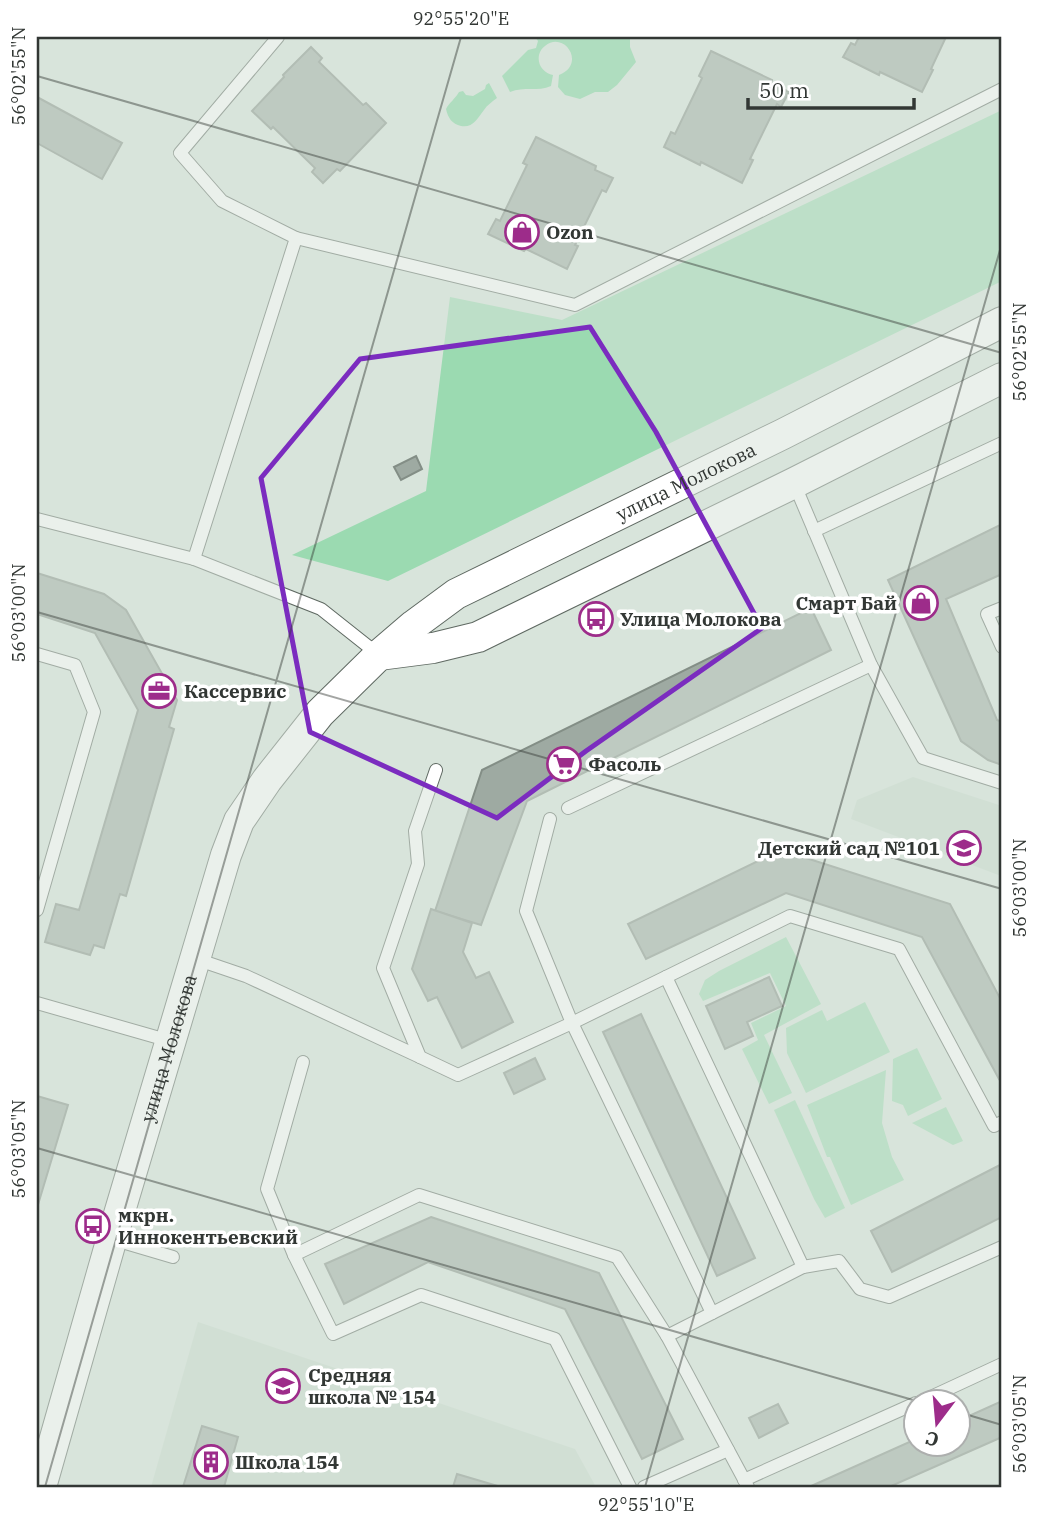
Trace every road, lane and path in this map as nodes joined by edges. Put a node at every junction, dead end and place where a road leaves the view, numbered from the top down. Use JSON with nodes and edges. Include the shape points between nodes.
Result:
{"nodes":[{"id":1,"x":278,"y":37,"type":"edge"},
{"id":2,"x":1002,"y":89,"type":"edge"},
{"id":3,"x":296,"y":238,"type":"junction"},
{"id":4,"x":1002,"y":322,"type":"edge"},
{"id":5,"x":1002,"y":378,"type":"edge"},
{"id":6,"x":1002,"y":443,"type":"edge"},
{"id":7,"x":794,"y":483,"type":"junction"},
{"id":8,"x":37,"y":519,"type":"edge"},
{"id":9,"x":814,"y":531,"type":"junction"},
{"id":10,"x":194,"y":559,"type":"junction"},
{"id":11,"x":1002,"y":608,"type":"edge"},
{"id":12,"x":1002,"y":647,"type":"edge"},
{"id":13,"x":37,"y":654,"type":"edge"},
{"id":14,"x":379,"y":655,"type":"junction"},
{"id":15,"x":871,"y":665,"type":"junction"},
{"id":16,"x":436,"y":770,"type":"dead end"},
{"id":17,"x":1002,"y":783,"type":"edge"},
{"id":18,"x":568,"y":808,"type":"dead end"},
{"id":19,"x":550,"y":819,"type":"dead end"},
{"id":20,"x":37,"y":910,"type":"edge"},
{"id":21,"x":194,"y":958,"type":"junction"},
{"id":22,"x":666,"y":977,"type":"junction"},
{"id":23,"x":37,"y":1003,"type":"edge"},
{"id":24,"x":572,"y":1023,"type":"junction"},
{"id":25,"x":170,"y":1041,"type":"junction"},
{"id":26,"x":420,"y":1057,"type":"junction"},
{"id":27,"x":303,"y":1062,"type":"dead end"},
{"id":28,"x":1002,"y":1122,"type":"edge"},
{"id":29,"x":112,"y":1239,"type":"junction"},
{"id":30,"x":1002,"y":1247,"type":"edge"},
{"id":31,"x":294,"y":1255,"type":"junction"},
{"id":32,"x":173,"y":1257,"type":"dead end"},
{"id":33,"x":803,"y":1267,"type":"junction"},
{"id":34,"x":712,"y":1313,"type":"junction"},
{"id":35,"x":667,"y":1336,"type":"junction"},
{"id":36,"x":1002,"y":1364,"type":"edge"},
{"id":37,"x":949,"y":1388,"type":"edge"},
{"id":38,"x":902,"y":1410,"type":"edge"},
{"id":39,"x":728,"y":1450,"type":"junction"},
{"id":40,"x":746,"y":1484,"type":"edge"},
{"id":41,"x":41,"y":1487,"type":"edge"},
{"id":42,"x":630,"y":1487,"type":"edge"},
{"id":43,"x":644,"y":1487,"type":"edge"}],
"edges":[{"from":1,"to":3,"type":"lane","via":[[180,153],[222,201]]},
{"from":2,"to":3,"type":"lane","via":[[575,305]]},
{"from":3,"to":10,"type":"lane"},
{"from":4,"to":14,"type":"street","name":"улица Молокова","via":[[456,594]]},
{"from":5,"to":7,"type":"street"},
{"from":6,"to":9,"type":"lane"},
{"from":7,"to":9,"type":"lane"},
{"from":7,"to":14,"type":"street","via":[[478,637]]},
{"from":8,"to":10,"type":"lane"},
{"from":9,"to":15,"type":"lane"},
{"from":10,"to":14,"type":"lane","via":[[321,609]]},
{"from":11,"to":12,"type":"lane","via":[[987,614]]},
{"from":13,"to":20,"type":"lane","via":[[75,665],[94,712]]},
{"from":14,"to":21,"type":"street","name":"улица Молокова","via":[[320,713],[239,821]]},
{"from":15,"to":17,"type":"lane","via":[[923,758]]},
{"from":15,"to":18,"type":"lane"},
{"from":16,"to":26,"type":"lane","via":[[415,831],[418,864],[383,968]]},
{"from":19,"to":24,"type":"lane","via":[[526,911]]},
{"from":21,"to":25,"type":"street","name":"улица Молокова"},
{"from":21,"to":26,"type":"lane","via":[[246,976]]},
{"from":22,"to":24,"type":"lane"},
{"from":22,"to":28,"type":"lane","via":[[790,916],[899,949],[995,1126]]},
{"from":22,"to":33,"type":"lane"},
{"from":23,"to":25,"type":"lane"},
{"from":24,"to":26,"type":"lane","via":[[458,1075]]},
{"from":24,"to":34,"type":"lane"},
{"from":25,"to":29,"type":"street","name":"улица Молокова"},
{"from":27,"to":31,"type":"lane","via":[[267,1189]]},
{"from":29,"to":32,"type":"lane"},
{"from":29,"to":41,"type":"street","name":"улица Молокова"},
{"from":30,"to":33,"type":"lane","via":[[889,1297],[860,1289],[838,1261]]},
{"from":31,"to":35,"type":"lane","via":[[419,1195],[617,1257]]},
{"from":31,"to":42,"type":"lane","via":[[333,1334],[421,1295],[555,1339]]},
{"from":33,"to":34,"type":"lane"},
{"from":34,"to":35,"type":"lane"},
{"from":35,"to":39,"type":"lane"},
{"from":36,"to":37,"type":"lane"},
{"from":38,"to":40,"type":"lane"},
{"from":39,"to":40,"type":"lane"},
{"from":39,"to":43,"type":"lane"}]}
